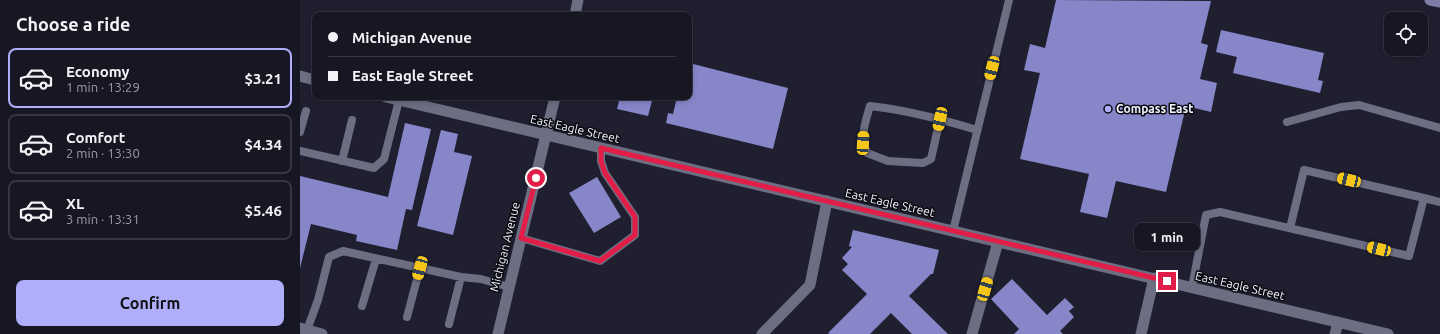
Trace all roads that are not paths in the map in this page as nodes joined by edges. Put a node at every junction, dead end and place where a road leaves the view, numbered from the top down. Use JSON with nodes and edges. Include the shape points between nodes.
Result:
{"nodes":[{"id":1,"x":578,"y":0,"type":"edge"},
{"id":2,"x":1009,"y":0,"type":"edge"},
{"id":3,"x":1430,"y":0,"type":"edge"},
{"id":4,"x":1440,"y":2,"type":"edge"},
{"id":5,"x":576,"y":12,"type":"edge"},
{"id":6,"x":300,"y":76,"type":"edge"},
{"id":7,"x":312,"y":79,"type":"edge"},
{"id":8,"x":399,"y":100,"type":"joint"},
{"id":9,"x":554,"y":100,"type":"edge"},
{"id":10,"x":306,"y":111,"type":"dead end"},
{"id":11,"x":940,"y":119,"type":"junction"},
{"id":12,"x":352,"y":120,"type":"dead end"},
{"id":13,"x":1287,"y":122,"type":"dead end"},
{"id":14,"x":1440,"y":128,"type":"edge"},
{"id":15,"x":977,"y":130,"type":"junction"},
{"id":16,"x":300,"y":132,"type":"edge"},
{"id":17,"x":546,"y":135,"type":"junction"},
{"id":18,"x":601,"y":148,"type":"junction"},
{"id":19,"x":300,"y":151,"type":"edge"},
{"id":20,"x":342,"y":161,"type":"junction"},
{"id":21,"x":1424,"y":198,"type":"junction"},
{"id":22,"x":827,"y":201,"type":"junction"},
{"id":23,"x":1440,"y":202,"type":"edge"},
{"id":24,"x":1290,"y":228,"type":"junction"},
{"id":25,"x":953,"y":231,"type":"junction"},
{"id":26,"x":521,"y":238,"type":"junction"},
{"id":27,"x":998,"y":242,"type":"junction"},
{"id":28,"x":376,"y":259,"type":"junction"},
{"id":29,"x":420,"y":268,"type":"junction"},
{"id":30,"x":461,"y":277,"type":"junction"},
{"id":31,"x":1154,"y":278,"type":"junction"},
{"id":32,"x":509,"y":287,"type":"junction"},
{"id":33,"x":1192,"y":287,"type":"junction"},
{"id":34,"x":362,"y":306,"type":"dead end"},
{"id":35,"x":408,"y":317,"type":"dead end"},
{"id":36,"x":1338,"y":322,"type":"junction"},
{"id":37,"x":449,"y":324,"type":"dead end"},
{"id":38,"x":304,"y":329,"type":"edge"},
{"id":39,"x":322,"y":334,"type":"edge"},
{"id":40,"x":498,"y":334,"type":"edge"},
{"id":41,"x":762,"y":334,"type":"edge"},
{"id":42,"x":972,"y":334,"type":"edge"},
{"id":43,"x":1141,"y":334,"type":"edge"},
{"id":44,"x":1335,"y":334,"type":"edge"},
{"id":45,"x":1388,"y":334,"type":"edge"}],
"edges":[{"from":1,"to":5,"type":"street"},
{"from":2,"to":15,"type":"lane"},
{"from":3,"to":4,"type":"main road"},
{"from":6,"to":7,"type":"street"},
{"from":8,"to":17,"type":"street","name":"East Eagle Street"},
{"from":8,"to":20,"type":"lane","via":[[384,159],[374,168]]},
{"from":9,"to":17,"type":"street","name":"Michigan Avenue"},
{"from":10,"to":16,"type":"lane"},
{"from":11,"to":11,"type":"lane","via":[[900,109],[870,106],[864,126],[863,143],[867,153],[888,161],[923,163],[931,159]]},
{"from":11,"to":15,"type":"lane"},
{"from":12,"to":20,"type":"lane"},
{"from":13,"to":14,"type":"lane","via":[[1341,107],[1358,106]]},
{"from":15,"to":25,"type":"lane"},
{"from":17,"to":18,"type":"street","name":"East Eagle Street"},
{"from":17,"to":26,"type":"street","name":"Michigan Avenue"},
{"from":18,"to":22,"type":"street","name":"East Eagle Street"},
{"from":18,"to":26,"type":"lane","via":[[601,161],[605,173],[635,217],[635,235],[600,261]]},
{"from":19,"to":20,"type":"lane"},
{"from":21,"to":23,"type":"lane"},
{"from":21,"to":24,"type":"lane","via":[[1409,256]]},
{"from":21,"to":24,"type":"lane","via":[[1304,170]]},
{"from":22,"to":25,"type":"street","name":"East Eagle Street"},
{"from":22,"to":41,"type":"street","via":[[810,286]]},
{"from":24,"to":33,"type":"lane","via":[[1220,212],[1206,215]]},
{"from":25,"to":27,"type":"street","name":"East Eagle Street"},
{"from":26,"to":32,"type":"street","name":"Michigan Avenue"},
{"from":27,"to":31,"type":"street","name":"East Eagle Street"},
{"from":27,"to":42,"type":"street"},
{"from":28,"to":29,"type":"lane"},
{"from":28,"to":34,"type":"lane"},
{"from":28,"to":38,"type":"lane","via":[[343,251],[329,258],[318,300]]},
{"from":29,"to":30,"type":"lane"},
{"from":29,"to":35,"type":"lane"},
{"from":30,"to":32,"type":"lane","via":[[481,279]]},
{"from":30,"to":37,"type":"lane"},
{"from":31,"to":33,"type":"street","name":"East Eagle Street"},
{"from":31,"to":43,"type":"street"},
{"from":32,"to":40,"type":"street","name":"Michigan Avenue"},
{"from":33,"to":36,"type":"street","name":"East Eagle Street"},
{"from":36,"to":44,"type":"street"},
{"from":36,"to":45,"type":"street","name":"East Eagle Street"},
{"from":38,"to":39,"type":"street"}]}
